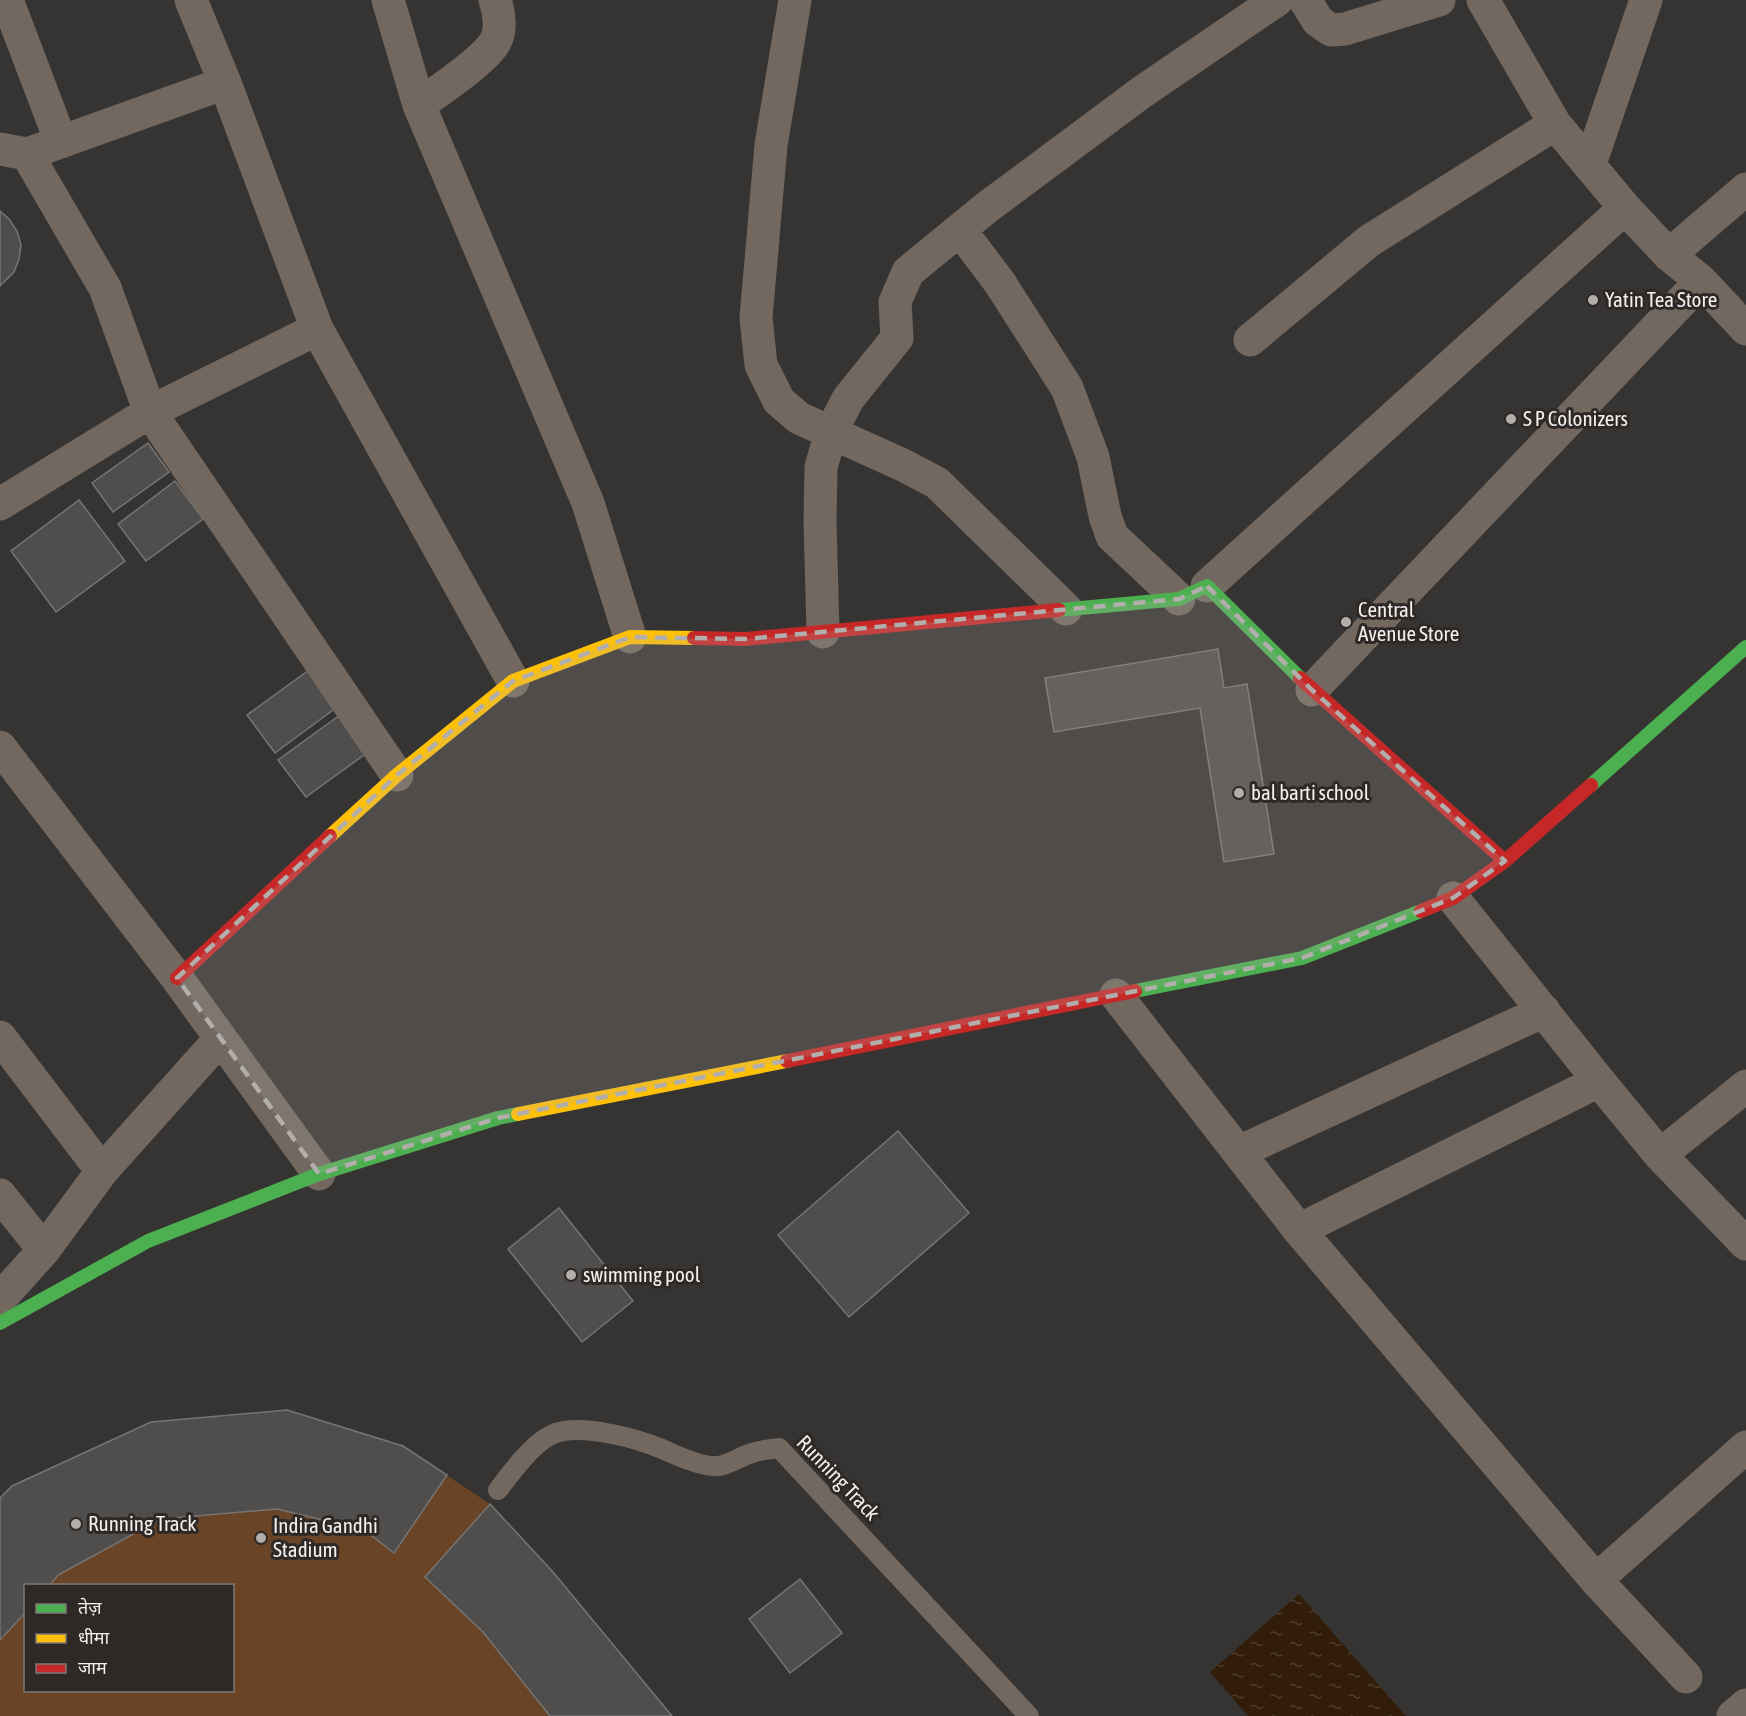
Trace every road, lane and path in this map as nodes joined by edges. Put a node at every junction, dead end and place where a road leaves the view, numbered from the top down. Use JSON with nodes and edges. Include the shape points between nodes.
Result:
{"nodes":[{"id":1,"x":7,"y":0,"type":"edge"},
{"id":2,"x":191,"y":0,"type":"edge"},
{"id":3,"x":388,"y":0,"type":"edge"},
{"id":4,"x":495,"y":0,"type":"edge"},
{"id":5,"x":795,"y":0,"type":"edge"},
{"id":6,"x":1277,"y":0,"type":"edge"},
{"id":7,"x":1305,"y":0,"type":"edge"},
{"id":8,"x":1439,"y":0,"type":"edge"},
{"id":9,"x":1483,"y":0,"type":"edge"},
{"id":10,"x":1646,"y":0,"type":"edge"},
{"id":11,"x":225,"y":83,"type":"junction"},
{"id":12,"x":419,"y":105,"type":"junction"},
{"id":13,"x":1555,"y":124,"type":"junction"},
{"id":14,"x":61,"y":142,"type":"junction"},
{"id":15,"x":14,"y":152,"type":"edge"},
{"id":16,"x":1590,"y":164,"type":"junction"},
{"id":17,"x":1746,"y":189,"type":"edge"},
{"id":18,"x":1626,"y":208,"type":"junction"},
{"id":19,"x":960,"y":230,"type":"junction"},
{"id":20,"x":1669,"y":255,"type":"junction"},
{"id":21,"x":1701,"y":281,"type":"junction"},
{"id":22,"x":317,"y":329,"type":"junction"},
{"id":23,"x":1746,"y":329,"type":"edge"},
{"id":24,"x":1250,"y":340,"type":"dead end"},
{"id":25,"x":150,"y":412,"type":"junction"},
{"id":26,"x":831,"y":432,"type":"junction"},
{"id":27,"x":0,"y":504,"type":"edge"},
{"id":28,"x":1193,"y":593,"type":"junction"},
{"id":29,"x":1066,"y":609,"type":"junction"},
{"id":30,"x":823,"y":632,"type":"junction"},
{"id":31,"x":630,"y":637,"type":"junction"},
{"id":32,"x":1746,"y":647,"type":"edge"},
{"id":33,"x":513,"y":681,"type":"junction"},
{"id":34,"x":1312,"y":690,"type":"junction"},
{"id":35,"x":0,"y":747,"type":"edge"},
{"id":36,"x":397,"y":775,"type":"junction"},
{"id":37,"x":1505,"y":861,"type":"junction"},
{"id":38,"x":1453,"y":898,"type":"junction"},
{"id":39,"x":177,"y":978,"type":"junction"},
{"id":40,"x":1116,"y":995,"type":"junction"},
{"id":41,"x":1544,"y":1011,"type":"junction"},
{"id":42,"x":0,"y":1037,"type":"edge"},
{"id":43,"x":220,"y":1039,"type":"junction"},
{"id":44,"x":1599,"y":1081,"type":"junction"},
{"id":45,"x":1746,"y":1086,"type":"edge"},
{"id":46,"x":1239,"y":1152,"type":"junction"},
{"id":47,"x":1660,"y":1155,"type":"junction"},
{"id":48,"x":102,"y":1171,"type":"junction"},
{"id":49,"x":319,"y":1174,"type":"junction"},
{"id":50,"x":0,"y":1195,"type":"edge"},
{"id":51,"x":1299,"y":1230,"type":"junction"},
{"id":52,"x":1746,"y":1245,"type":"edge"},
{"id":53,"x":44,"y":1250,"type":"junction"},
{"id":54,"x":0,"y":1299,"type":"edge"},
{"id":55,"x":0,"y":1323,"type":"edge"},
{"id":56,"x":1746,"y":1447,"type":"edge"},
{"id":57,"x":498,"y":1490,"type":"dead end"},
{"id":58,"x":1596,"y":1580,"type":"junction"},
{"id":59,"x":1686,"y":1677,"type":"dead end"},
{"id":60,"x":1746,"y":1705,"type":"edge"},
{"id":61,"x":1029,"y":1716,"type":"edge"},
{"id":62,"x":1733,"y":1716,"type":"edge"}],
"edges":[{"from":1,"to":14,"type":"street"},
{"from":2,"to":11,"type":"street"},
{"from":3,"to":12,"type":"street"},
{"from":4,"to":12,"type":"street","via":[[499,14],[496,41],[475,63]]},
{"from":5,"to":26,"type":"street","via":[[771,145],[756,318],[761,365],[779,401],[799,418]]},
{"from":6,"to":19,"type":"street","via":[[1142,92]]},
{"from":7,"to":8,"type":"street","via":[[1318,21],[1331,30]]},
{"from":9,"to":13,"type":"street"},
{"from":10,"to":16,"type":"street"},
{"from":11,"to":14,"type":"street"},
{"from":11,"to":22,"type":"street"},
{"from":12,"to":31,"type":"street","via":[[588,503]]},
{"from":13,"to":16,"type":"street"},
{"from":13,"to":24,"type":"street","via":[[1369,241]]},
{"from":14,"to":15,"type":"street"},
{"from":15,"to":25,"type":"street","via":[[105,288]]},
{"from":16,"to":18,"type":"street"},
{"from":17,"to":20,"type":"street"},
{"from":18,"to":20,"type":"street"},
{"from":18,"to":28,"type":"street"},
{"from":19,"to":26,"type":"street","via":[[908,272],[895,302],[897,338],[848,399]]},
{"from":19,"to":28,"type":"street","via":[[1000,283],[1067,388],[1093,457],[1112,536]]},
{"from":20,"to":21,"type":"street"},
{"from":21,"to":23,"type":"street"},
{"from":21,"to":34,"type":"street"},
{"from":22,"to":25,"type":"street"},
{"from":22,"to":33,"type":"street"},
{"from":25,"to":27,"type":"street"},
{"from":25,"to":36,"type":"street"},
{"from":26,"to":29,"type":"street","via":[[937,483]]},
{"from":26,"to":30,"type":"street","via":[[821,467]]},
{"from":28,"to":29,"type":"street"},
{"from":28,"to":34,"type":"street"},
{"from":29,"to":30,"type":"street"},
{"from":30,"to":31,"type":"street","via":[[746,639]]},
{"from":31,"to":33,"type":"street"},
{"from":32,"to":37,"type":"street"},
{"from":33,"to":36,"type":"street"},
{"from":34,"to":37,"type":"street"},
{"from":35,"to":39,"type":"street"},
{"from":36,"to":39,"type":"street"},
{"from":37,"to":38,"type":"street"},
{"from":38,"to":40,"type":"street","via":[[1302,958]]},
{"from":38,"to":41,"type":"street"},
{"from":39,"to":43,"type":"street"},
{"from":40,"to":46,"type":"street"},
{"from":40,"to":49,"type":"street","via":[[498,1118]]},
{"from":41,"to":44,"type":"street"},
{"from":41,"to":46,"type":"street"},
{"from":42,"to":48,"type":"street"},
{"from":43,"to":48,"type":"street"},
{"from":43,"to":49,"type":"street"},
{"from":44,"to":47,"type":"street"},
{"from":44,"to":51,"type":"street"},
{"from":45,"to":47,"type":"street"},
{"from":46,"to":51,"type":"street"},
{"from":47,"to":52,"type":"street"},
{"from":48,"to":53,"type":"street"},
{"from":49,"to":55,"type":"street","via":[[148,1240]]},
{"from":50,"to":53,"type":"street"},
{"from":51,"to":58,"type":"street"},
{"from":53,"to":54,"type":"street"},
{"from":56,"to":58,"type":"street"},
{"from":57,"to":61,"type":"lane","name":"Running Track","via":[[515,1466],[549,1435],[562,1431],[618,1436],[718,1466],[754,1452],[779,1448]]},
{"from":58,"to":59,"type":"street"},
{"from":60,"to":62,"type":"street"}]}
